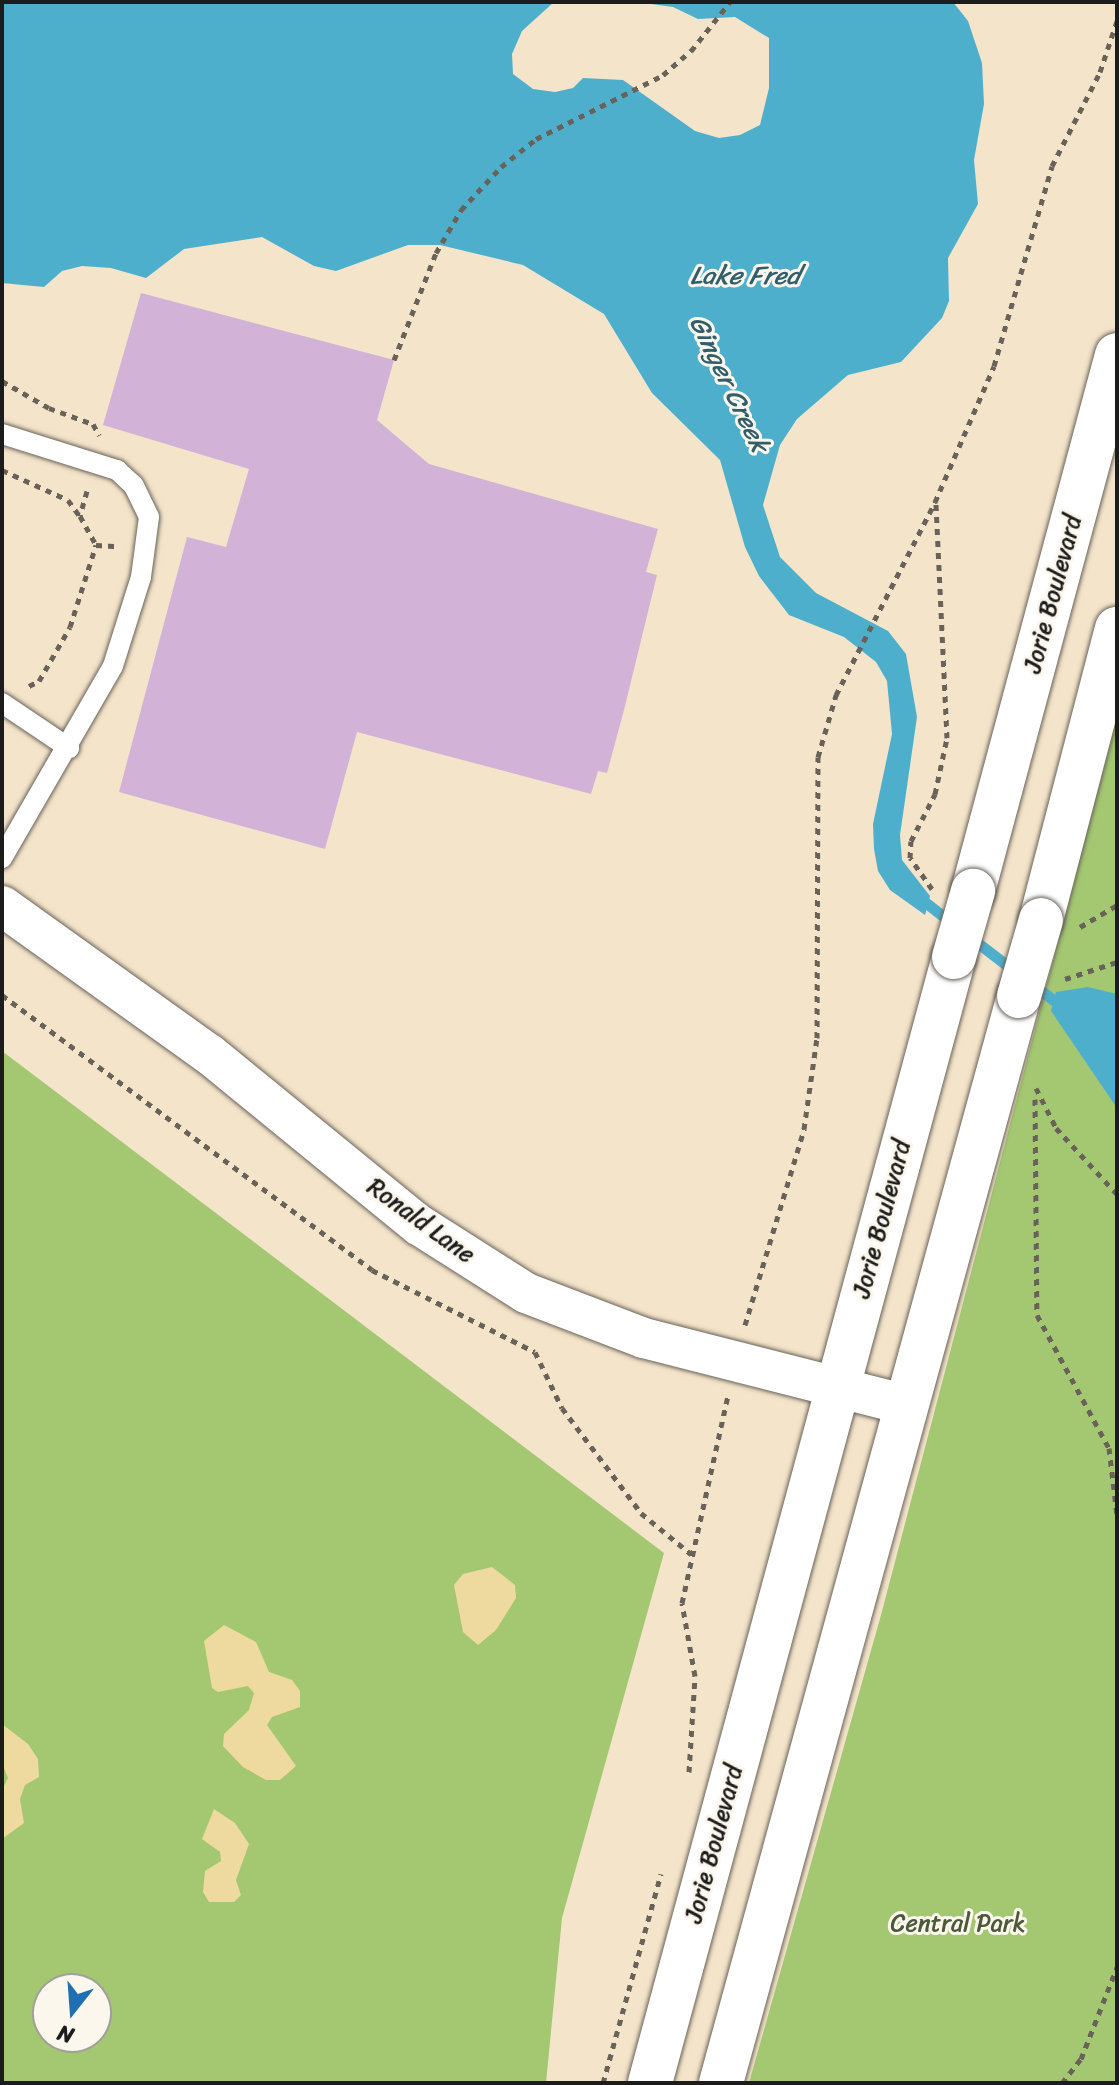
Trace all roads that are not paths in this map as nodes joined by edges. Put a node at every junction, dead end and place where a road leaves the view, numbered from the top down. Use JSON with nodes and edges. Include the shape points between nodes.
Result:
{"nodes":[{"id":1,"x":1117,"y":355,"type":"edge"},
{"id":2,"x":2,"y":434,"type":"edge"},
{"id":3,"x":1117,"y":629,"type":"edge"},
{"id":4,"x":2,"y":703,"type":"edge"},
{"id":5,"x":69,"y":748,"type":"junction"},
{"id":6,"x":2,"y":858,"type":"edge"},
{"id":7,"x":2,"y":906,"type":"edge"},
{"id":8,"x":836,"y":1386,"type":"junction"},
{"id":9,"x":906,"y":1405,"type":"junction"},
{"id":10,"x":650,"y":2083,"type":"edge"},
{"id":11,"x":721,"y":2083,"type":"edge"}],
"edges":[{"from":1,"to":8,"type":"main road","name":"Jorie Boulevard","bridge":true,"via":[[952,890],[954,957]]},
{"from":2,"to":5,"type":"lane","via":[[117,470],[134,486],[149,517],[147,549],[113,666]]},
{"from":3,"to":9,"type":"main road","bridge":true,"via":[[1041,920],[1038,989]]},
{"from":4,"to":5,"type":"lane"},
{"from":5,"to":6,"type":"lane"},
{"from":7,"to":8,"type":"street","name":"Ronald Lane","via":[[209,1054],[419,1225],[526,1293],[644,1338]]},
{"from":8,"to":9,"type":"street","name":"Ronald Lane"},
{"from":8,"to":10,"type":"main road","name":"Jorie Boulevard"},
{"from":9,"to":11,"type":"main road"}]}
